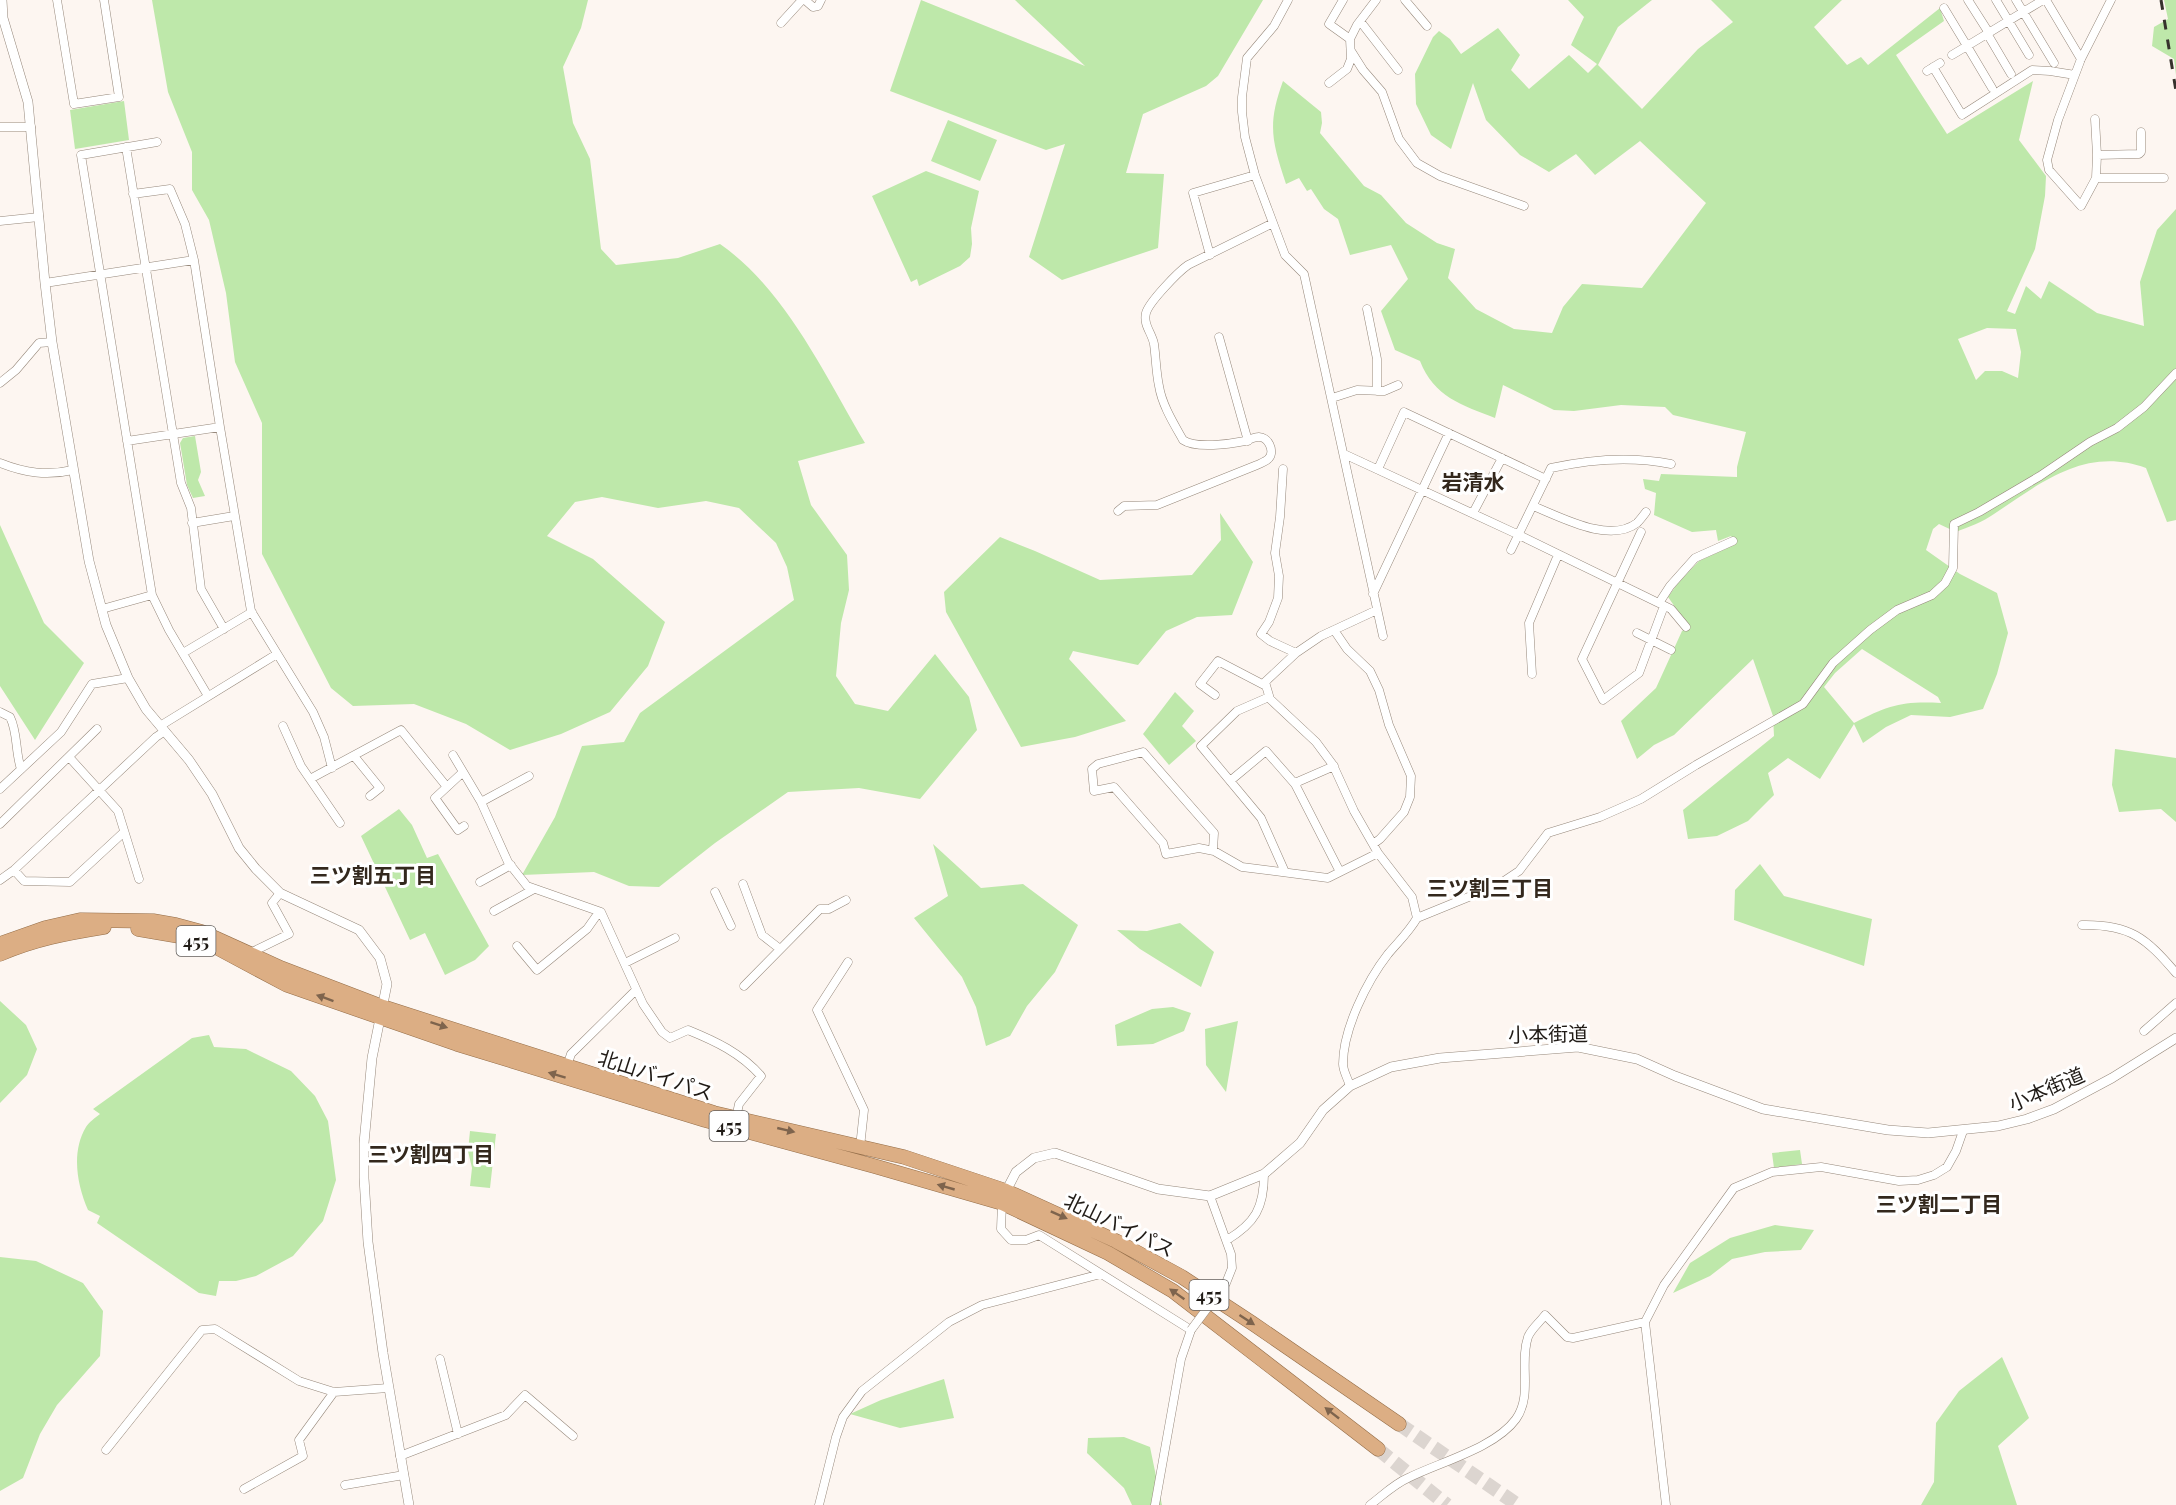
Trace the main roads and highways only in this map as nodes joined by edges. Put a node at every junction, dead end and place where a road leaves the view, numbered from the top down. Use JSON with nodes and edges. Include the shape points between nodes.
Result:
{"nodes":[{"id":1,"x":0,"y":944,"type":"edge"},
{"id":2,"x":0,"y":954,"type":"edge"},
{"id":3,"x":381,"y":1013,"type":"junction"},
{"id":4,"x":1004,"y":1197,"type":"junction"},
{"id":5,"x":1399,"y":1424,"type":"tunnel mouth"},
{"id":6,"x":1378,"y":1449,"type":"tunnel mouth"}],
"edges":[{"from":1,"to":3,"type":"highway","name":"北山バイパス","number":"455","via":[[80,920],[176,925],[202,932]]},
{"from":3,"to":2,"type":"highway","name":"北山バイパス","number":"455","one_way":true,"via":[[287,985],[212,945],[150,930],[104,927],[63,933]]},
{"from":4,"to":3,"type":"highway","name":"北山バイパス","number":"455","one_way":true,"via":[[705,1120],[457,1044]]},
{"from":3,"to":4,"type":"highway","name":"北山バイパス","number":"455","one_way":true,"via":[[714,1113],[904,1157]]},
{"from":4,"to":5,"type":"highway","name":"北山バイパス","number":"455","one_way":true,"via":[[1116,1241],[1182,1277]]},
{"from":6,"to":4,"type":"highway","name":"北山バイパス","number":"455","one_way":true,"via":[[1173,1291]]}]}
